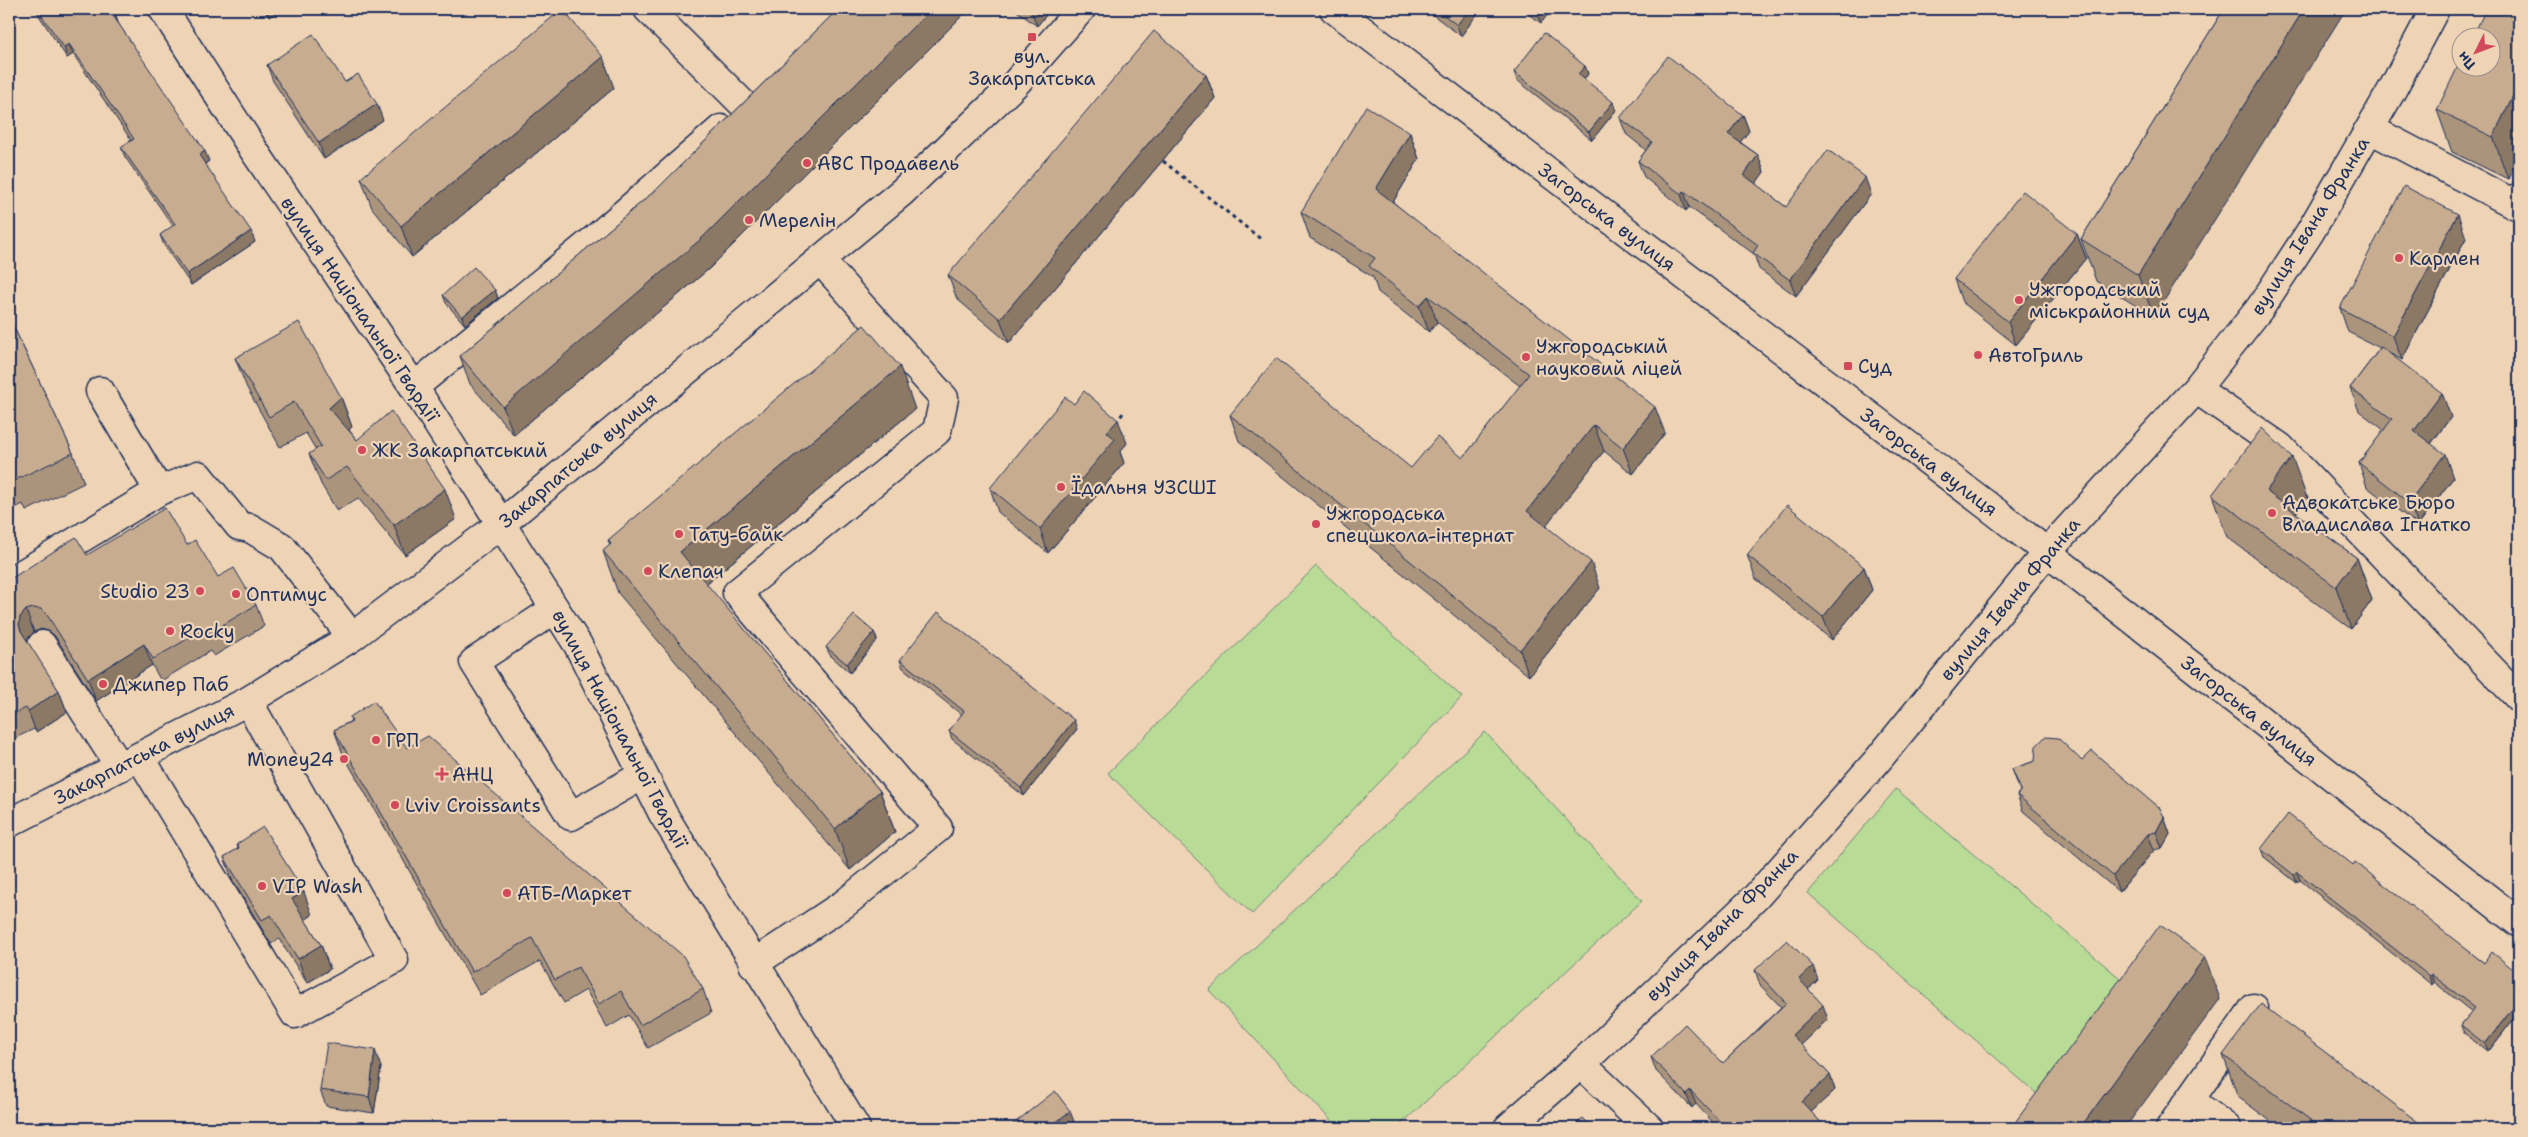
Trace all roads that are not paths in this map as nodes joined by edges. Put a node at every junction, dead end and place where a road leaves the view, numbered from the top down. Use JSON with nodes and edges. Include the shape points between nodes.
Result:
{"nodes":[{"id":1,"x":164,"y":9,"type":"edge"},
{"id":2,"x":648,"y":9,"type":"edge"},
{"id":3,"x":1081,"y":9,"type":"edge"},
{"id":4,"x":1334,"y":9,"type":"edge"},
{"id":5,"x":2435,"y":9,"type":"edge"},
{"id":6,"x":768,"y":87,"type":"edge"},
{"id":7,"x":746,"y":107,"type":"junction"},
{"id":8,"x":2370,"y":129,"type":"junction"},
{"id":9,"x":2519,"y":197,"type":"edge"},
{"id":10,"x":820,"y":260,"type":"junction"},
{"id":11,"x":414,"y":387,"type":"junction"},
{"id":12,"x":2196,"y":389,"type":"junction"},
{"id":13,"x":100,"y":391,"type":"dead end"},
{"id":14,"x":158,"y":491,"type":"junction"},
{"id":15,"x":501,"y":524,"type":"junction"},
{"id":16,"x":2047,"y":552,"type":"junction"},
{"id":17,"x":9,"y":582,"type":"edge"},
{"id":18,"x":555,"y":609,"type":"junction"},
{"id":19,"x":352,"y":637,"type":"junction"},
{"id":20,"x":42,"y":645,"type":"dead end"},
{"id":21,"x":2518,"y":693,"type":"edge"},
{"id":22,"x":248,"y":701,"type":"junction"},
{"id":23,"x":130,"y":762,"type":"junction"},
{"id":24,"x":643,"y":775,"type":"junction"},
{"id":25,"x":9,"y":823,"type":"edge"},
{"id":26,"x":2519,"y":923,"type":"edge"},
{"id":27,"x":753,"y":964,"type":"junction"},
{"id":28,"x":2254,"y":1008,"type":"dead end"},
{"id":29,"x":1580,"y":1064,"type":"junction"},
{"id":30,"x":2190,"y":1100,"type":"junction"},
{"id":31,"x":856,"y":1128,"type":"edge"},
{"id":32,"x":1508,"y":1128,"type":"edge"},
{"id":33,"x":1649,"y":1128,"type":"edge"},
{"id":34,"x":2170,"y":1128,"type":"edge"},
{"id":35,"x":2227,"y":1128,"type":"edge"}],
"edges":[{"from":1,"to":11,"type":"street","name":"вулиця Національної Гвардії","via":[[255,152]]},
{"from":2,"to":7,"type":"street"},
{"from":3,"to":10,"type":"street","name":"Закарпатська вулиця","via":[[1015,84],[976,122],[902,192]]},
{"from":4,"to":16,"type":"street","name":"Загорська вулиця"},
{"from":5,"to":8,"type":"street","name":"вулиця Івана Франка"},
{"from":6,"to":7,"type":"street"},
{"from":7,"to":11,"type":"street","via":[[596,238]]},
{"from":8,"to":9,"type":"street","via":[[2516,204]]},
{"from":8,"to":12,"type":"street","name":"вулиця Івана Франка","via":[[2310,232],[2260,308]]},
{"from":10,"to":15,"type":"street","name":"Закарпатська вулиця"},
{"from":10,"to":27,"type":"street","via":[[944,398],[937,431],[738,593],[938,828],[844,904]]},
{"from":11,"to":15,"type":"street","name":"вулиця Національної Гвардії"},
{"from":12,"to":16,"type":"street","name":"вулиця Івана Франка"},
{"from":12,"to":21,"type":"street","via":[[2280,447]]},
{"from":13,"to":14,"type":"street"},
{"from":14,"to":17,"type":"street"},
{"from":14,"to":19,"type":"street","via":[[198,476],[239,526],[250,528],[282,547]]},
{"from":15,"to":18,"type":"street","name":"вулиця Національної Гвардії"},
{"from":15,"to":19,"type":"street","name":"Закарпатська вулиця"},
{"from":16,"to":26,"type":"street","name":"Загорська вулиця"},
{"from":16,"to":29,"type":"street","name":"вулиця Івана Франка","via":[[1877,761],[1756,897]]},
{"from":18,"to":24,"type":"street","name":"вулиця Національної Гвардії","via":[[578,645]]},
{"from":18,"to":24,"type":"street","via":[[474,662],[570,816]]},
{"from":19,"to":22,"type":"street","name":"Закарпатська вулиця"},
{"from":20,"to":23,"type":"street"},
{"from":22,"to":23,"type":"street","name":"Закарпатська вулиця"},
{"from":22,"to":23,"type":"street","via":[[394,960],[295,1014]]},
{"from":23,"to":25,"type":"street","name":"Закарпатська вулиця"},
{"from":24,"to":27,"type":"street","name":"вулиця Національної Гвардії"},
{"from":27,"to":31,"type":"street","name":"вулиця Національної Гвардії"},
{"from":28,"to":30,"type":"street"},
{"from":29,"to":32,"type":"street","name":"вулиця Івана Франка"},
{"from":29,"to":33,"type":"street"},
{"from":30,"to":34,"type":"street"},
{"from":30,"to":35,"type":"street"}]}
